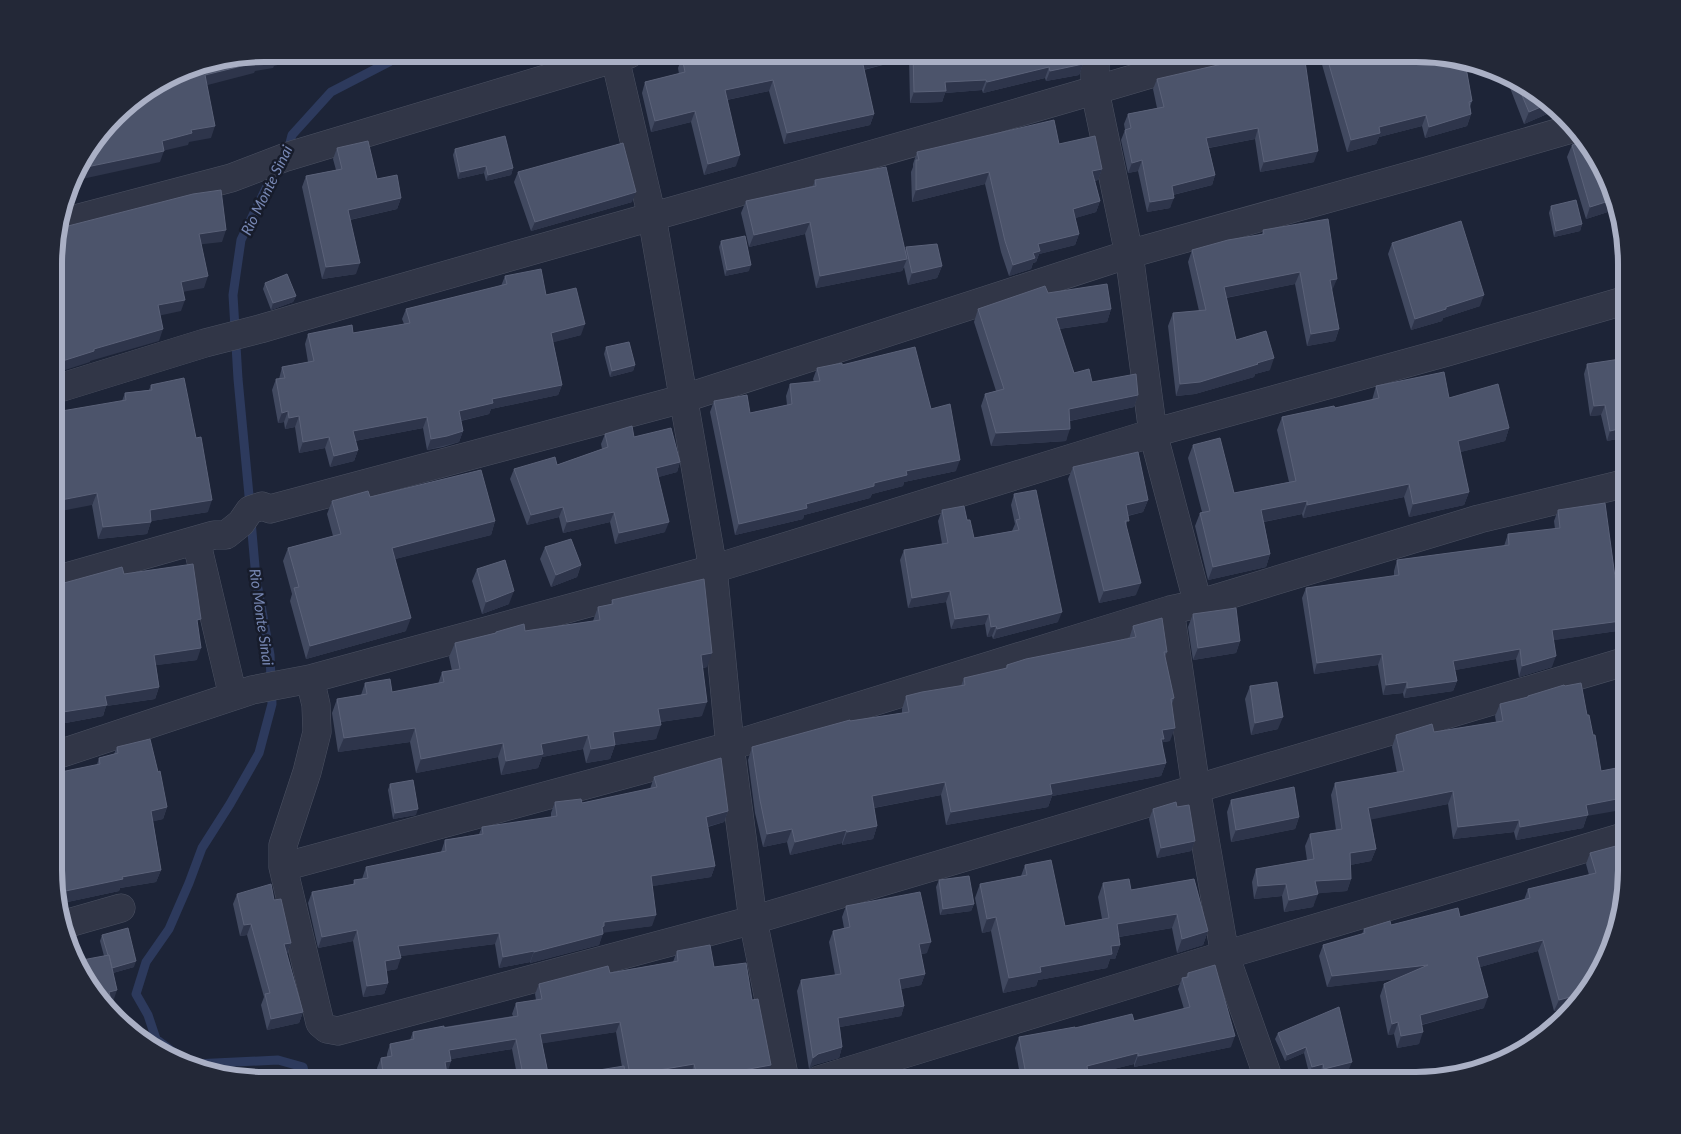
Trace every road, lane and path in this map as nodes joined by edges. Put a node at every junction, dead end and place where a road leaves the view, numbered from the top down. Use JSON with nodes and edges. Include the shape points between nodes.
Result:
{"nodes":[{"id":1,"x":596,"y":62,"type":"edge"},
{"id":2,"x":620,"y":62,"type":"edge"},
{"id":3,"x":1095,"y":62,"type":"edge"},
{"id":4,"x":1191,"y":62,"type":"edge"},
{"id":5,"x":1095,"y":91,"type":"junction"},
{"id":6,"x":1567,"y":130,"type":"edge"},
{"id":7,"x":652,"y":217,"type":"junction"},
{"id":8,"x":67,"y":221,"type":"edge"},
{"id":9,"x":1129,"y":254,"type":"junction"},
{"id":10,"x":1618,"y":303,"type":"edge"},
{"id":11,"x":62,"y":388,"type":"edge"},
{"id":12,"x":682,"y":399,"type":"junction"},
{"id":13,"x":1154,"y":433,"type":"junction"},
{"id":14,"x":1618,"y":486,"type":"edge"},
{"id":15,"x":196,"y":540,"type":"junction"},
{"id":16,"x":713,"y":569,"type":"junction"},
{"id":17,"x":62,"y":578,"type":"edge"},
{"id":18,"x":1198,"y":604,"type":"junction"},
{"id":19,"x":1170,"y":610,"type":"junction"},
{"id":20,"x":1618,"y":664,"type":"edge"},
{"id":21,"x":297,"y":682,"type":"junction"},
{"id":22,"x":242,"y":693,"type":"junction"},
{"id":23,"x":730,"y":746,"type":"junction"},
{"id":24,"x":62,"y":753,"type":"edge"},
{"id":25,"x":1196,"y":788,"type":"junction"},
{"id":26,"x":1618,"y":839,"type":"edge"},
{"id":27,"x":282,"y":867,"type":"junction"},
{"id":28,"x":121,"y":908,"type":"dead end"},
{"id":29,"x":753,"y":920,"type":"junction"},
{"id":30,"x":69,"y":923,"type":"edge"},
{"id":31,"x":1225,"y":954,"type":"junction"},
{"id":32,"x":783,"y":1072,"type":"edge"},
{"id":33,"x":845,"y":1072,"type":"edge"},
{"id":34,"x":1266,"y":1072,"type":"edge"}],
"edges":[{"from":1,"to":8,"type":"street","via":[[286,157],[230,178]]},
{"from":2,"to":7,"type":"street"},
{"from":3,"to":5,"type":"street"},
{"from":4,"to":5,"type":"street"},
{"from":5,"to":7,"type":"street"},
{"from":5,"to":9,"type":"street"},
{"from":6,"to":9,"type":"street"},
{"from":7,"to":11,"type":"street","via":[[204,343]]},
{"from":7,"to":12,"type":"street"},
{"from":9,"to":12,"type":"street"},
{"from":9,"to":13,"type":"street"},
{"from":10,"to":13,"type":"street"},
{"from":12,"to":15,"type":"street","via":[[270,509],[262,506],[250,510],[241,523],[226,535]]},
{"from":12,"to":16,"type":"street"},
{"from":13,"to":16,"type":"street"},
{"from":13,"to":18,"type":"street"},
{"from":14,"to":18,"type":"street","via":[[1479,519]]},
{"from":15,"to":17,"type":"street"},
{"from":15,"to":22,"type":"street"},
{"from":16,"to":21,"type":"street"},
{"from":16,"to":23,"type":"street"},
{"from":18,"to":19,"type":"street"},
{"from":19,"to":23,"type":"street"},
{"from":19,"to":25,"type":"street"},
{"from":20,"to":25,"type":"street"},
{"from":21,"to":22,"type":"street"},
{"from":21,"to":27,"type":"street","via":[[316,705],[317,732],[283,845]]},
{"from":22,"to":24,"type":"street"},
{"from":23,"to":27,"type":"street"},
{"from":23,"to":29,"type":"street"},
{"from":25,"to":29,"type":"street"},
{"from":25,"to":31,"type":"street"},
{"from":26,"to":31,"type":"street"},
{"from":27,"to":29,"type":"street","via":[[320,1023],[327,1029],[338,1031]]},
{"from":28,"to":30,"type":"street"},
{"from":29,"to":32,"type":"street"},
{"from":31,"to":33,"type":"street"},
{"from":31,"to":34,"type":"street"}]}
